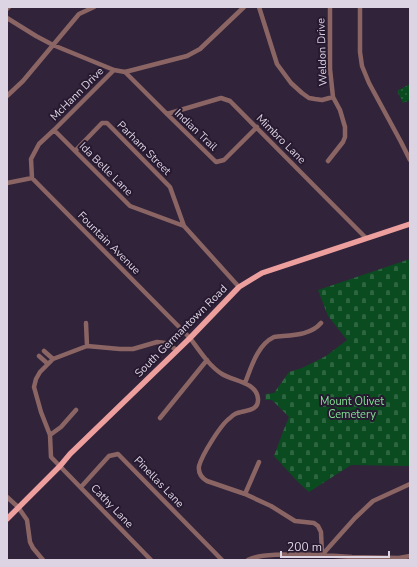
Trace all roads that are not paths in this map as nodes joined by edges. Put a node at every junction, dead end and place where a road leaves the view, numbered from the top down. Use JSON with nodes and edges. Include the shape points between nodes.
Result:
{"nodes":[{"id":1,"x":94,"y":7,"type":"edge"},
{"id":2,"x":244,"y":7,"type":"edge"},
{"id":3,"x":260,"y":7,"type":"edge"},
{"id":4,"x":330,"y":7,"type":"edge"},
{"id":5,"x":360,"y":7,"type":"edge"},
{"id":6,"x":7,"y":18,"type":"edge"},
{"id":7,"x":53,"y":45,"type":"junction"},
{"id":8,"x":114,"y":70,"type":"junction"},
{"id":9,"x":125,"y":72,"type":"junction"},
{"id":10,"x":7,"y":96,"type":"edge"},
{"id":11,"x":333,"y":97,"type":"junction"},
{"id":12,"x":167,"y":114,"type":"junction"},
{"id":13,"x":257,"y":127,"type":"junction"},
{"id":14,"x":54,"y":130,"type":"junction"},
{"id":15,"x":75,"y":151,"type":"junction"},
{"id":16,"x":410,"y":160,"type":"edge"},
{"id":17,"x":328,"y":161,"type":"dead end"},
{"id":18,"x":32,"y":178,"type":"junction"},
{"id":19,"x":7,"y":183,"type":"edge"},
{"id":20,"x":410,"y":224,"type":"edge"},
{"id":21,"x":184,"y":226,"type":"junction"},
{"id":22,"x":366,"y":238,"type":"junction"},
{"id":23,"x":240,"y":287,"type":"junction"},
{"id":24,"x":86,"y":322,"type":"dead end"},
{"id":25,"x":321,"y":322,"type":"dead end"},
{"id":26,"x":190,"y":338,"type":"junction"},
{"id":27,"x":87,"y":346,"type":"junction"},
{"id":28,"x":177,"y":350,"type":"junction"},
{"id":29,"x":44,"y":351,"type":"dead end"},
{"id":30,"x":39,"y":356,"type":"dead end"},
{"id":31,"x":53,"y":359,"type":"junction"},
{"id":32,"x":206,"y":360,"type":"junction"},
{"id":33,"x":48,"y":364,"type":"junction"},
{"id":34,"x":245,"y":384,"type":"junction"},
{"id":35,"x":76,"y":410,"type":"dead end"},
{"id":36,"x":160,"y":418,"type":"dead end"},
{"id":37,"x":50,"y":435,"type":"junction"},
{"id":38,"x":259,"y":462,"type":"dead end"},
{"id":39,"x":60,"y":466,"type":"junction"},
{"id":40,"x":410,"y":484,"type":"edge"},
{"id":41,"x":81,"y":487,"type":"junction"},
{"id":42,"x":245,"y":494,"type":"junction"},
{"id":43,"x":7,"y":497,"type":"edge"},
{"id":44,"x":18,"y":507,"type":"junction"},
{"id":45,"x":7,"y":518,"type":"edge"},
{"id":46,"x":322,"y":555,"type":"junction"},
{"id":47,"x":410,"y":556,"type":"edge"},
{"id":48,"x":352,"y":559,"type":"edge"},
{"id":49,"x":43,"y":560,"type":"edge"},
{"id":50,"x":151,"y":560,"type":"edge"},
{"id":51,"x":222,"y":560,"type":"edge"},
{"id":52,"x":248,"y":560,"type":"edge"}],
"edges":[{"from":1,"to":7,"type":"street","via":[[79,14]]},
{"from":2,"to":9,"type":"street","name":"McHann Drive","via":[[200,49],[187,56]]},
{"from":3,"to":11,"type":"street","via":[[277,64],[291,83],[309,98],[322,100]]},
{"from":4,"to":11,"type":"street","name":"Weldon Drive","via":[[330,69]]},
{"from":5,"to":16,"type":"street","via":[[362,66]]},
{"from":6,"to":7,"type":"street"},
{"from":7,"to":8,"type":"street"},
{"from":7,"to":10,"type":"street"},
{"from":8,"to":9,"type":"street","name":"McHann Drive"},
{"from":8,"to":14,"type":"street","name":"McHann Drive"},
{"from":9,"to":12,"type":"street","name":"Indian Trail"},
{"from":11,"to":17,"type":"street","name":"Weldon Drive","via":[[340,110],[345,137]]},
{"from":12,"to":13,"type":"street","name":"Mimbro Lane","via":[[221,98],[230,100]]},
{"from":12,"to":13,"type":"street","name":"Indian Trail","via":[[216,162],[224,160]]},
{"from":13,"to":22,"type":"street","name":"Mimbro Lane"},
{"from":14,"to":15,"type":"street","name":"Ida Belle Lane"},
{"from":14,"to":18,"type":"street","name":"McHann Drive","via":[[39,144],[31,159]]},
{"from":15,"to":21,"type":"street","name":"Ida Belle Lane","via":[[130,206]]},
{"from":15,"to":21,"type":"street","name":"Parham Street","via":[[102,123],[107,123],[170,187]]},
{"from":18,"to":19,"type":"street"},
{"from":18,"to":26,"type":"street","name":"Fountain Avenue"},
{"from":20,"to":22,"type":"main road","name":"South Germantown Road"},
{"from":21,"to":23,"type":"street","name":"Ida Belle Lane"},
{"from":22,"to":23,"type":"main road","name":"South Germantown Road","via":[[262,273]]},
{"from":23,"to":26,"type":"main road","name":"South Germantown Road"},
{"from":24,"to":27,"type":"street"},
{"from":25,"to":34,"type":"street","via":[[309,332],[270,339],[265,343]]},
{"from":26,"to":28,"type":"main road","name":"South Germantown Road"},
{"from":26,"to":32,"type":"street","name":"Fountain Avenue"},
{"from":27,"to":28,"type":"street","via":[[120,350],[157,342],[165,343]]},
{"from":27,"to":31,"type":"street"},
{"from":28,"to":39,"type":"main road","name":"South Germantown Road"},
{"from":29,"to":31,"type":"street"},
{"from":30,"to":33,"type":"street"},
{"from":31,"to":33,"type":"street","name":"Cathy Lane"},
{"from":32,"to":34,"type":"street","name":"Fountain Avenue","via":[[222,375]]},
{"from":32,"to":36,"type":"street"},
{"from":33,"to":37,"type":"street","name":"Cathy Lane","via":[[40,372],[34,387]]},
{"from":34,"to":42,"type":"street","via":[[257,394],[258,404],[228,419],[208,447],[199,467],[202,478],[207,481]]},
{"from":35,"to":37,"type":"street"},
{"from":37,"to":39,"type":"street","name":"Cathy Lane","via":[[51,457]]},
{"from":38,"to":42,"type":"street"},
{"from":39,"to":41,"type":"street","name":"Cathy Lane"},
{"from":39,"to":44,"type":"main road","name":"South Germantown Road"},
{"from":40,"to":46,"type":"street","via":[[373,501]]},
{"from":41,"to":50,"type":"street","name":"Cathy Lane"},
{"from":41,"to":51,"type":"street","name":"Pinellas Lane","via":[[109,456],[118,454]]},
{"from":42,"to":46,"type":"street","via":[[295,521],[314,523],[318,526],[321,532]]},
{"from":43,"to":44,"type":"street"},
{"from":44,"to":45,"type":"main road","name":"South Germantown Road"},
{"from":44,"to":49,"type":"street","via":[[27,520],[30,542]]},
{"from":46,"to":48,"type":"street"},
{"from":46,"to":52,"type":"street","via":[[276,555],[253,557]]},
{"from":47,"to":48,"type":"street"}]}
